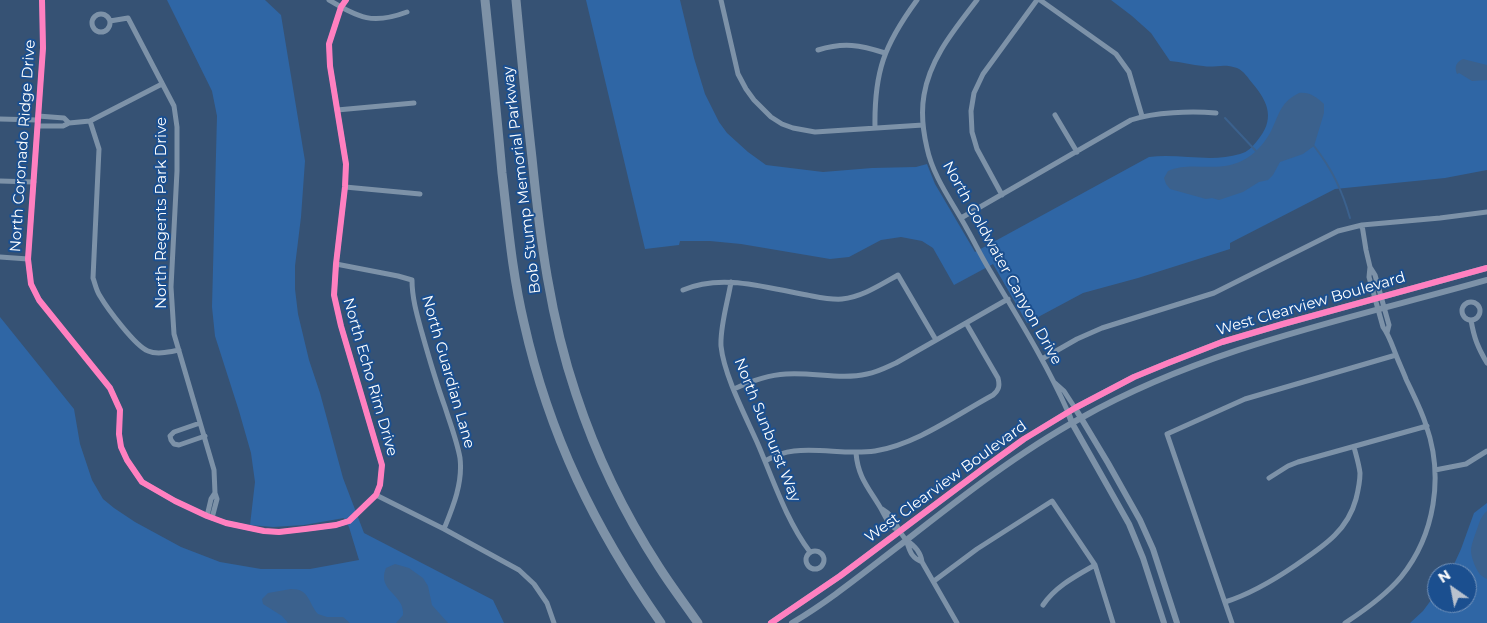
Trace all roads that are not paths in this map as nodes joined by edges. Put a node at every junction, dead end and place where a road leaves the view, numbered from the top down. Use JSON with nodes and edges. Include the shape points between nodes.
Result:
{"nodes":[{"id":1,"x":42,"y":0,"type":"edge"},
{"id":2,"x":330,"y":0,"type":"edge"},
{"id":3,"x":346,"y":0,"type":"edge"},
{"id":4,"x":484,"y":0,"type":"edge"},
{"id":5,"x":516,"y":0,"type":"edge"},
{"id":6,"x":720,"y":0,"type":"edge"},
{"id":7,"x":917,"y":0,"type":"edge"},
{"id":8,"x":977,"y":0,"type":"edge"},
{"id":9,"x":1038,"y":0,"type":"edge"},
{"id":10,"x":341,"y":7,"type":"junction"},
{"id":11,"x":407,"y":12,"type":"dead end"},
{"id":12,"x":110,"y":21,"type":"dead end"},
{"id":13,"x":818,"y":50,"type":"dead end"},
{"id":14,"x":885,"y":53,"type":"junction"},
{"id":15,"x":162,"y":84,"type":"junction"},
{"id":16,"x":414,"y":103,"type":"dead end"},
{"id":17,"x":337,"y":110,"type":"junction"},
{"id":18,"x":1216,"y":113,"type":"dead end"},
{"id":19,"x":1054,"y":115,"type":"dead end"},
{"id":20,"x":1142,"y":116,"type":"junction"},
{"id":21,"x":0,"y":119,"type":"edge"},
{"id":22,"x":38,"y":121,"type":"junction"},
{"id":23,"x":90,"y":121,"type":"junction"},
{"id":24,"x":69,"y":123,"type":"junction"},
{"id":25,"x":923,"y":125,"type":"junction"},
{"id":26,"x":875,"y":128,"type":"junction"},
{"id":27,"x":1077,"y":152,"type":"junction"},
{"id":28,"x":0,"y":181,"type":"edge"},
{"id":29,"x":34,"y":182,"type":"junction"},
{"id":30,"x":346,"y":187,"type":"junction"},
{"id":31,"x":420,"y":194,"type":"dead end"},
{"id":32,"x":1002,"y":195,"type":"junction"},
{"id":33,"x":1487,"y":212,"type":"edge"},
{"id":34,"x":961,"y":218,"type":"junction"},
{"id":35,"x":1362,"y":225,"type":"junction"},
{"id":36,"x":0,"y":257,"type":"edge"},
{"id":37,"x":28,"y":259,"type":"junction"},
{"id":38,"x":336,"y":264,"type":"junction"},
{"id":39,"x":1487,"y":268,"type":"edge"},
{"id":40,"x":1487,"y":280,"type":"edge"},
{"id":41,"x":731,"y":282,"type":"junction"},
{"id":42,"x":683,"y":290,"type":"dead end"},
{"id":43,"x":1378,"y":298,"type":"junction"},
{"id":44,"x":1008,"y":299,"type":"junction"},
{"id":45,"x":1381,"y":309,"type":"junction"},
{"id":46,"x":1471,"y":320,"type":"dead end"},
{"id":47,"x":966,"y":323,"type":"junction"},
{"id":48,"x":936,"y":340,"type":"junction"},
{"id":49,"x":179,"y":350,"type":"junction"},
{"id":50,"x":1396,"y":356,"type":"junction"},
{"id":51,"x":1042,"y":359,"type":"junction"},
{"id":52,"x":1487,"y":363,"type":"edge"},
{"id":53,"x":1055,"y":383,"type":"junction"},
{"id":54,"x":734,"y":389,"type":"junction"},
{"id":55,"x":1075,"y":408,"type":"junction"},
{"id":56,"x":1068,"y":412,"type":"junction"},
{"id":57,"x":1081,"y":418,"type":"junction"},
{"id":58,"x":200,"y":423,"type":"junction"},
{"id":59,"x":1072,"y":423,"type":"junction"},
{"id":60,"x":1427,"y":426,"type":"junction"},
{"id":61,"x":205,"y":436,"type":"junction"},
{"id":62,"x":1354,"y":447,"type":"junction"},
{"id":63,"x":1487,"y":451,"type":"edge"},
{"id":64,"x":856,"y":453,"type":"junction"},
{"id":65,"x":765,"y":461,"type":"junction"},
{"id":66,"x":1435,"y":470,"type":"junction"},
{"id":67,"x":1269,"y":478,"type":"dead end"},
{"id":68,"x":376,"y":495,"type":"junction"},
{"id":69,"x":209,"y":517,"type":"junction"},
{"id":70,"x":444,"y":529,"type":"junction"},
{"id":71,"x":900,"y":532,"type":"junction"},
{"id":72,"x":906,"y":540,"type":"junction"},
{"id":73,"x":810,"y":552,"type":"dead end"},
{"id":74,"x":1095,"y":565,"type":"junction"},
{"id":75,"x":934,"y":581,"type":"junction"},
{"id":76,"x":1225,"y":602,"type":"junction"},
{"id":77,"x":1043,"y":605,"type":"dead end"},
{"id":78,"x":554,"y":623,"type":"edge"},
{"id":79,"x":661,"y":623,"type":"edge"},
{"id":80,"x":698,"y":623,"type":"edge"},
{"id":81,"x":771,"y":623,"type":"edge"},
{"id":82,"x":792,"y":623,"type":"edge"},
{"id":83,"x":957,"y":623,"type":"edge"},
{"id":84,"x":1113,"y":623,"type":"edge"},
{"id":85,"x":1164,"y":623,"type":"edge"},
{"id":86,"x":1177,"y":623,"type":"edge"},
{"id":87,"x":1232,"y":623,"type":"edge"},
{"id":88,"x":1345,"y":623,"type":"edge"}],
"edges":[{"from":1,"to":22,"type":"street","name":"North Coronado Ridge Drive","via":[[43,48]]},
{"from":2,"to":10,"type":"street"},
{"from":3,"to":10,"type":"street","name":"North Echo Rim Drive"},
{"from":4,"to":79,"type":"highway","name":"Bob Stump Memorial Parkway","via":[[510,244],[520,307],[535,367],[575,477],[624,568]]},
{"from":5,"to":80,"type":"highway","name":"Bob Stump Memorial Parkway","via":[[538,219],[554,315],[569,372],[594,443],[626,512]]},
{"from":6,"to":26,"type":"street","via":[[738,74],[754,100],[771,117],[782,124],[810,131]]},
{"from":7,"to":14,"type":"street"},
{"from":8,"to":25,"type":"street","name":"North Goldwater Canyon Drive","via":[[933,65],[924,94]]},
{"from":9,"to":20,"type":"street","via":[[1116,54],[1129,72]]},
{"from":9,"to":32,"type":"street","via":[[982,74],[974,93],[972,132],[977,149]]},
{"from":10,"to":11,"type":"street","via":[[372,20]]},
{"from":10,"to":17,"type":"street","name":"North Echo Rim Drive","via":[[329,44]]},
{"from":12,"to":15,"type":"street","name":"North Regents Park Drive","via":[[128,18]]},
{"from":13,"to":14,"type":"street","via":[[847,45]]},
{"from":14,"to":26,"type":"street","via":[[876,83]]},
{"from":15,"to":23,"type":"street"},
{"from":15,"to":49,"type":"street","name":"North Regents Park Drive","via":[[174,106],[177,127],[171,286],[174,334]]},
{"from":16,"to":17,"type":"street"},
{"from":17,"to":30,"type":"street","name":"North Echo Rim Drive","via":[[346,164]]},
{"from":18,"to":20,"type":"street"},
{"from":19,"to":27,"type":"street"},
{"from":20,"to":27,"type":"street"},
{"from":21,"to":22,"type":"street"},
{"from":22,"to":24,"type":"street","via":[[63,126]]},
{"from":22,"to":24,"type":"street","via":[[64,118]]},
{"from":22,"to":29,"type":"street","name":"North Coronado Ridge Drive"},
{"from":23,"to":24,"type":"street"},
{"from":23,"to":49,"type":"street","via":[[99,148],[92,278],[98,294],[147,351]]},
{"from":25,"to":26,"type":"street"},
{"from":25,"to":34,"type":"street","name":"North Goldwater Canyon Drive","via":[[936,174]]},
{"from":27,"to":32,"type":"street"},
{"from":28,"to":29,"type":"street"},
{"from":29,"to":37,"type":"street","name":"North Coronado Ridge Drive"},
{"from":30,"to":31,"type":"street"},
{"from":30,"to":38,"type":"street","name":"North Echo Rim Drive"},
{"from":32,"to":34,"type":"street"},
{"from":33,"to":35,"type":"street"},
{"from":34,"to":44,"type":"street","name":"North Goldwater Canyon Drive"},
{"from":35,"to":43,"type":"street"},
{"from":35,"to":51,"type":"street","via":[[1333,233],[1214,293],[1091,332]]},
{"from":36,"to":37,"type":"street"},
{"from":37,"to":69,"type":"street","name":"North Coronado Ridge Drive","via":[[31,284],[39,300],[110,388],[120,410],[121,447],[142,482]]},
{"from":38,"to":68,"type":"street","name":"North Echo Rim Drive","via":[[334,294],[341,326],[382,466]]},
{"from":38,"to":70,"type":"street","name":"North Guardian Lane","via":[[412,280],[417,316],[460,459],[459,483]]},
{"from":39,"to":43,"type":"street","name":"West Clearview Boulevard"},
{"from":40,"to":45,"type":"street","name":"West Clearview Boulevard"},
{"from":41,"to":42,"type":"street","via":[[711,282]]},
{"from":41,"to":48,"type":"street","via":[[840,299],[874,289],[898,275]]},
{"from":41,"to":54,"type":"street","name":"North Sunburst Way","via":[[721,344]]},
{"from":43,"to":45,"type":"street"},
{"from":43,"to":55,"type":"street","name":"West Clearview Boulevard","via":[[1202,349],[1134,377]]},
{"from":44,"to":47,"type":"street"},
{"from":44,"to":51,"type":"street","name":"North Goldwater Canyon Drive"},
{"from":45,"to":50,"type":"street","via":[[1383,327]]},
{"from":45,"to":57,"type":"street","name":"West Clearview Boulevard","via":[[1208,360],[1146,384]]},
{"from":46,"to":52,"type":"street","via":[[1478,348]]},
{"from":47,"to":48,"type":"street"},
{"from":47,"to":64,"type":"street","via":[[998,378],[999,389],[908,442]]},
{"from":48,"to":54,"type":"street","via":[[896,363],[866,374],[785,374],[755,380]]},
{"from":49,"to":58,"type":"street","name":"North Regents Park Drive"},
{"from":50,"to":60,"type":"street"},
{"from":50,"to":76,"type":"street","via":[[1245,399],[1166,434]]},
{"from":51,"to":53,"type":"street","name":"North Goldwater Canyon Drive"},
{"from":53,"to":55,"type":"street","name":"North Goldwater Canyon Drive"},
{"from":53,"to":56,"type":"street","name":"North Goldwater Canyon Drive"},
{"from":54,"to":65,"type":"street","name":"North Sunburst Way"},
{"from":55,"to":56,"type":"street","name":"West Clearview Boulevard"},
{"from":55,"to":57,"type":"street","name":"North Goldwater Canyon Drive"},
{"from":56,"to":59,"type":"street","name":"North Goldwater Canyon Drive"},
{"from":56,"to":71,"type":"street","name":"West Clearview Boulevard","via":[[994,460]]},
{"from":57,"to":59,"type":"street","name":"West Clearview Boulevard"},
{"from":57,"to":86,"type":"street","name":"North Goldwater Canyon Drive","via":[[1140,520]]},
{"from":58,"to":61,"type":"street","name":"North Regents Park Drive"},
{"from":58,"to":61,"type":"street","via":[[174,432],[171,440],[178,444]]},
{"from":59,"to":72,"type":"street","name":"West Clearview Boulevard","via":[[1020,456]]},
{"from":59,"to":85,"type":"street","name":"North Goldwater Canyon Drive","via":[[1129,524]]},
{"from":60,"to":62,"type":"street"},
{"from":60,"to":66,"type":"street"},
{"from":61,"to":69,"type":"street","name":"North Regents Park Drive","via":[[217,499]]},
{"from":62,"to":67,"type":"street","via":[[1293,464]]},
{"from":62,"to":76,"type":"street","via":[[1360,473],[1359,490],[1354,509],[1343,528],[1292,568],[1256,590]]},
{"from":63,"to":66,"type":"street","via":[[1466,464]]},
{"from":64,"to":65,"type":"street","via":[[793,451]]},
{"from":64,"to":71,"type":"street","via":[[861,478],[884,516]]},
{"from":65,"to":73,"type":"street","name":"North Sunburst Way","via":[[793,525]]},
{"from":66,"to":88,"type":"street","via":[[1432,512],[1418,550],[1385,593]]},
{"from":68,"to":69,"type":"street","name":"North Coronado Ridge Drive","via":[[349,521],[330,526],[264,531]]},
{"from":68,"to":70,"type":"street"},
{"from":70,"to":78,"type":"street","via":[[518,570],[534,584],[547,603]]},
{"from":71,"to":72,"type":"street"},
{"from":71,"to":81,"type":"street","name":"West Clearview Boulevard"},
{"from":72,"to":75,"type":"street","via":[[921,556]]},
{"from":72,"to":82,"type":"street","name":"West Clearview Boulevard"},
{"from":74,"to":75,"type":"street","via":[[1052,500]]},
{"from":74,"to":77,"type":"street","via":[[1051,594]]},
{"from":74,"to":84,"type":"street"},
{"from":75,"to":83,"type":"street"},
{"from":76,"to":87,"type":"street"}]}
